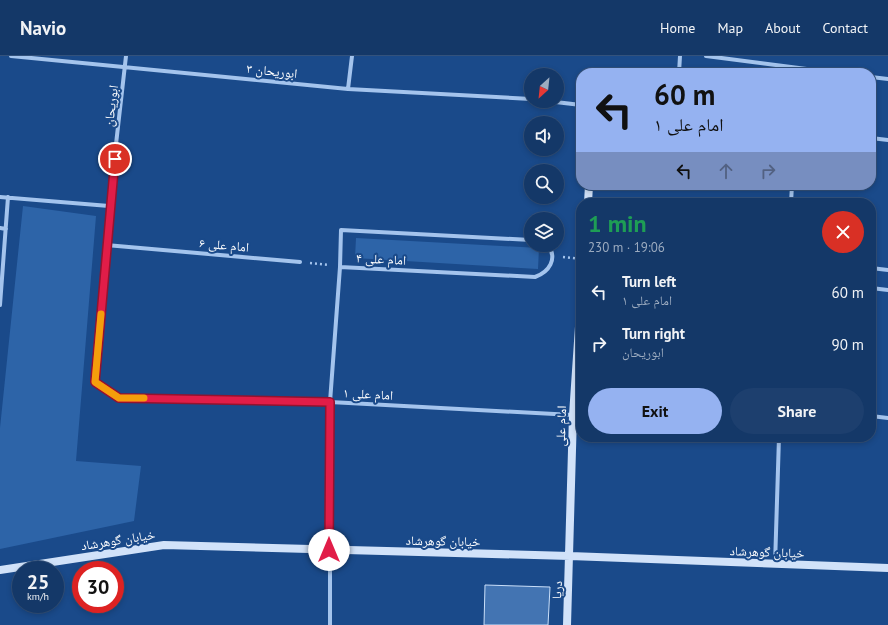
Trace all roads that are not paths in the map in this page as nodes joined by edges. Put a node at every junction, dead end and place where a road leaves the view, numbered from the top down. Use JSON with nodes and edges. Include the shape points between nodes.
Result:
{"nodes":[{"id":1,"x":11,"y":56,"type":"edge"},
{"id":2,"x":126,"y":56,"type":"edge"},
{"id":3,"x":352,"y":56,"type":"edge"},
{"id":4,"x":680,"y":56,"type":"edge"},
{"id":5,"x":706,"y":56,"type":"edge"},
{"id":6,"x":125,"y":67,"type":"junction"},
{"id":7,"x":679,"y":68,"type":"edge"},
{"id":8,"x":799,"y":68,"type":"edge"},
{"id":9,"x":876,"y":78,"type":"edge"},
{"id":10,"x":888,"y":80,"type":"edge"},
{"id":11,"x":348,"y":89,"type":"junction"},
{"id":12,"x":524,"y":99,"type":"edge"},
{"id":13,"x":564,"y":104,"type":"edge"},
{"id":14,"x":576,"y":105,"type":"edge"},
{"id":15,"x":876,"y":139,"type":"edge"},
{"id":16,"x":888,"y":140,"type":"edge"},
{"id":17,"x":0,"y":197,"type":"edge"},
{"id":18,"x":8,"y":197,"type":"junction"},
{"id":19,"x":109,"y":206,"type":"junction"},
{"id":20,"x":0,"y":228,"type":"edge"},
{"id":21,"x":6,"y":229,"type":"junction"},
{"id":22,"x":524,"y":240,"type":"edge"},
{"id":23,"x":106,"y":246,"type":"junction"},
{"id":24,"x":551,"y":252,"type":"edge"},
{"id":25,"x":300,"y":262,"type":"road end"},
{"id":26,"x":340,"y":267,"type":"junction"},
{"id":27,"x":876,"y":269,"type":"edge"},
{"id":28,"x":888,"y":270,"type":"edge"},
{"id":29,"x":876,"y":289,"type":"edge"},
{"id":30,"x":888,"y":290,"type":"edge"},
{"id":31,"x":0,"y":305,"type":"edge"},
{"id":32,"x":576,"y":371,"type":"edge"},
{"id":33,"x":95,"y":382,"type":"joint"},
{"id":34,"x":330,"y":402,"type":"junction"},
{"id":35,"x":573,"y":415,"type":"junction"},
{"id":36,"x":876,"y":417,"type":"edge"},
{"id":37,"x":888,"y":418,"type":"edge"},
{"id":38,"x":779,"y":442,"type":"edge"},
{"id":39,"x":329,"y":550,"type":"junction"},
{"id":40,"x":570,"y":556,"type":"junction"},
{"id":41,"x":775,"y":564,"type":"junction"},
{"id":42,"x":888,"y":568,"type":"edge"},
{"id":43,"x":0,"y":570,"type":"edge"},
{"id":44,"x":330,"y":625,"type":"edge"},
{"id":45,"x":567,"y":625,"type":"edge"}],
"edges":[{"from":1,"to":6,"type":"street","name":"ابوریحان ۳"},
{"from":2,"to":6,"type":"street","name":"ابوریحان"},
{"from":3,"to":11,"type":"street"},
{"from":4,"to":7,"type":"street"},
{"from":5,"to":8,"type":"street"},
{"from":6,"to":11,"type":"street","name":"ابوریحان ۳"},
{"from":6,"to":19,"type":"street","name":"ابوریحان"},
{"from":9,"to":10,"type":"street"},
{"from":11,"to":12,"type":"street","name":"ابوریحان ۳"},
{"from":13,"to":14,"type":"street"},
{"from":15,"to":16,"type":"street"},
{"from":17,"to":18,"type":"street"},
{"from":18,"to":19,"type":"street"},
{"from":18,"to":21,"type":"street"},
{"from":19,"to":23,"type":"street","name":"ابوریحان"},
{"from":20,"to":21,"type":"street"},
{"from":21,"to":31,"type":"street"},
{"from":22,"to":26,"type":"street","name":"امام علی ۴","via":[[341,230]]},
{"from":23,"to":25,"type":"street","name":"امام علی ۶"},
{"from":23,"to":33,"type":"street","name":"ابوریحان"},
{"from":24,"to":26,"type":"street","name":"امام علی ۴","via":[[552,263],[548,270],[535,277]]},
{"from":26,"to":34,"type":"street"},
{"from":27,"to":28,"type":"street"},
{"from":29,"to":30,"type":"street"},
{"from":32,"to":35,"type":"main road","name":"امام علی"},
{"from":33,"to":34,"type":"street","name":"امام علی ۱","via":[[119,398]]},
{"from":34,"to":35,"type":"street","name":"امام علی ۱"},
{"from":34,"to":39,"type":"street"},
{"from":35,"to":40,"type":"main road","name":"امام علی"},
{"from":36,"to":37,"type":"street"},
{"from":38,"to":41,"type":"street"},
{"from":39,"to":40,"type":"main road","name":"خیابان گوهرشاد"},
{"from":39,"to":43,"type":"main road","name":"خیابان گوهرشاد","via":[[164,545]]},
{"from":39,"to":44,"type":"street"},
{"from":40,"to":41,"type":"main road","name":"خیابان گوهرشاد"},
{"from":40,"to":45,"type":"main road","name":"دریا"},
{"from":41,"to":42,"type":"main road","name":"خیابان گوهرشاد"}]}
